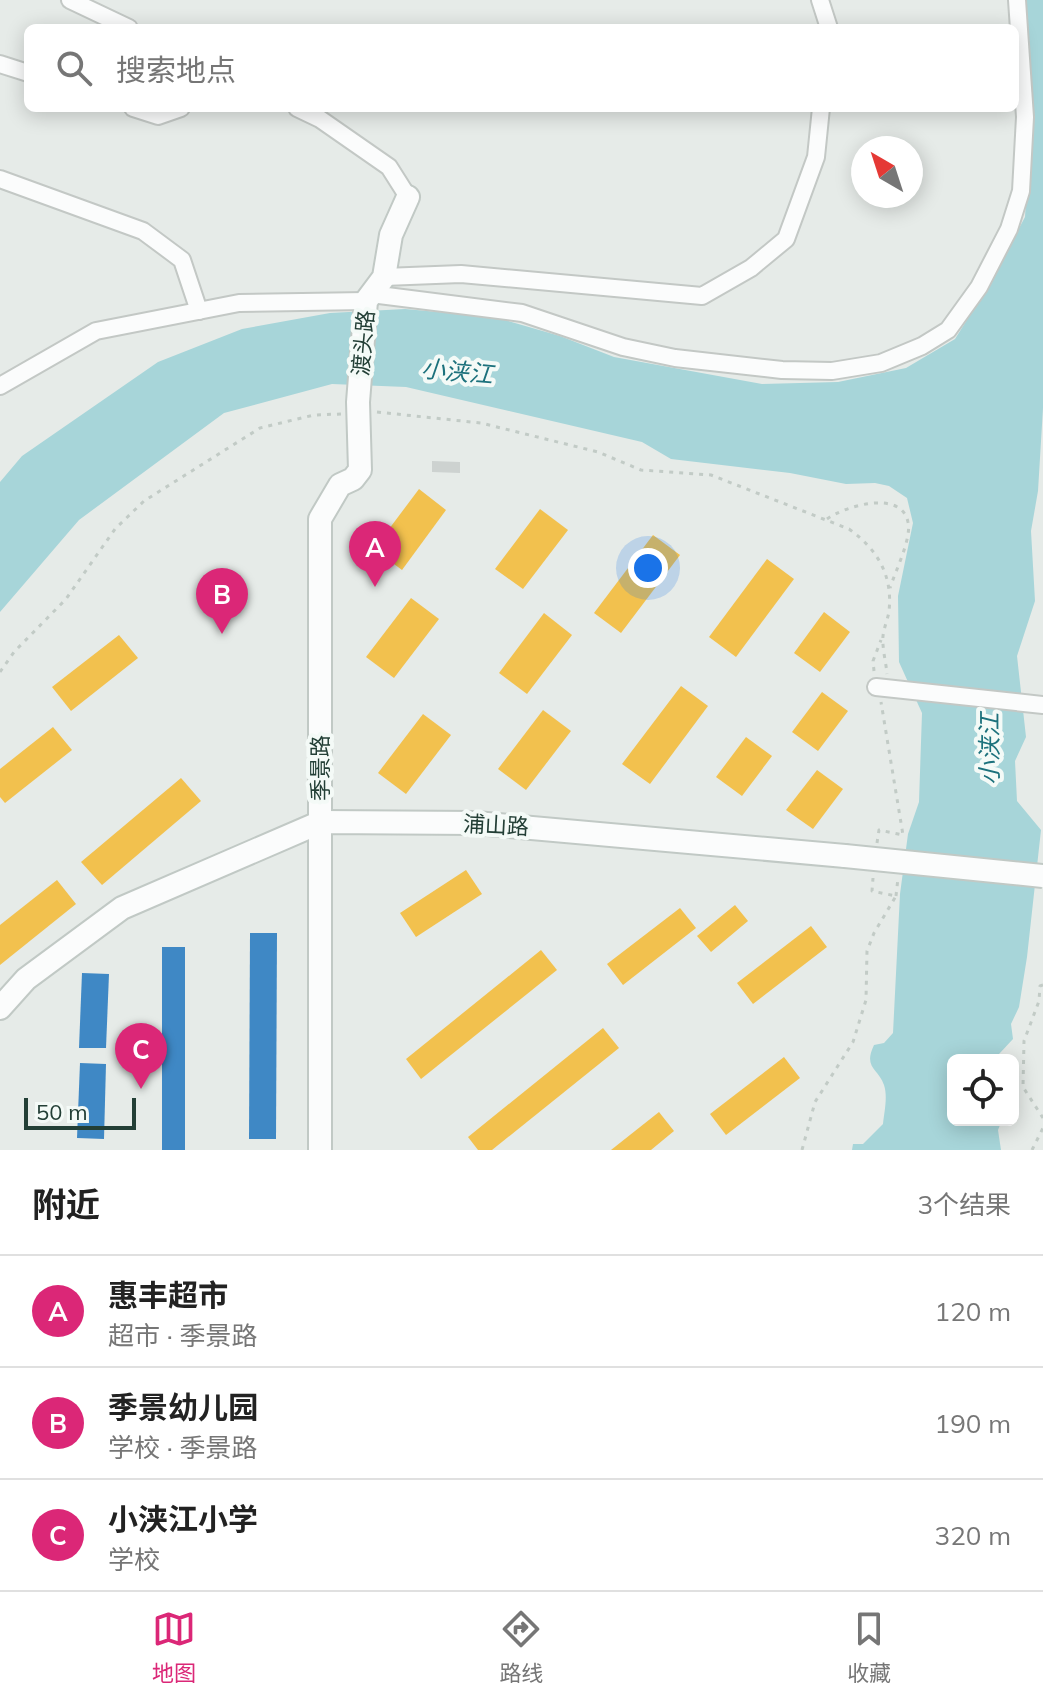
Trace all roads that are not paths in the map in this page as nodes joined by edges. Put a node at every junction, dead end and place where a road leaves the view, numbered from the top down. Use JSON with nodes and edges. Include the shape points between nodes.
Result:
{"nodes":[{"id":1,"x":70,"y":0,"type":"edge"},
{"id":2,"x":820,"y":0,"type":"edge"},
{"id":3,"x":1017,"y":0,"type":"edge"},
{"id":4,"x":121,"y":24,"type":"edge"},
{"id":5,"x":828,"y":24,"type":"edge"},
{"id":6,"x":1019,"y":24,"type":"edge"},
{"id":7,"x":1019,"y":29,"type":"edge"},
{"id":8,"x":0,"y":64,"type":"edge"},
{"id":9,"x":24,"y":72,"type":"edge"},
{"id":10,"x":146,"y":112,"type":"edge"},
{"id":11,"x":170,"y":112,"type":"edge"},
{"id":12,"x":305,"y":112,"type":"edge"},
{"id":13,"x":821,"y":112,"type":"edge"},
{"id":14,"x":0,"y":179,"type":"edge"},
{"id":15,"x":408,"y":197,"type":"joint"},
{"id":16,"x":374,"y":291,"type":"junction"},
{"id":17,"x":199,"y":311,"type":"junction"},
{"id":18,"x":0,"y":386,"type":"edge"},
{"id":19,"x":359,"y":408,"type":"joint"},
{"id":20,"x":889,"y":689,"type":"road end"},
{"id":21,"x":1040,"y":705,"type":"edge"},
{"id":22,"x":321,"y":822,"type":"junction"},
{"id":23,"x":1043,"y":876,"type":"edge"},
{"id":24,"x":0,"y":1008,"type":"edge"},
{"id":25,"x":320,"y":1150,"type":"edge"}],
"edges":[{"from":1,"to":4,"type":"street"},
{"from":2,"to":5,"type":"street"},
{"from":3,"to":6,"type":"street"},
{"from":7,"to":16,"type":"street","via":[[1025,117],[1021,191],[1009,229],[979,287],[948,330],[881,363],[832,371],[782,370],[675,358],[623,347],[522,313]]},
{"from":8,"to":9,"type":"street"},
{"from":10,"to":11,"type":"street"},
{"from":12,"to":15,"type":"street","via":[[389,167]]},
{"from":13,"to":16,"type":"street","via":[[816,157],[786,239],[751,268],[702,296],[461,274]]},
{"from":14,"to":17,"type":"street","via":[[143,231],[182,260]]},
{"from":15,"to":16,"type":"street","name":"渡头路"},
{"from":16,"to":17,"type":"street"},
{"from":16,"to":19,"type":"street","name":"渡头路"},
{"from":17,"to":18,"type":"street","via":[[96,331]]},
{"from":19,"to":22,"type":"street","name":"季景路","via":[[360,470],[340,485],[320,519]]},
{"from":20,"to":21,"type":"street"},
{"from":22,"to":23,"type":"street","name":"浦山路","bridge":true,"via":[[476,823]]},
{"from":22,"to":24,"type":"street","name":"浦山路","via":[[122,908],[26,979]]},
{"from":22,"to":25,"type":"street","name":"季景路"}]}
